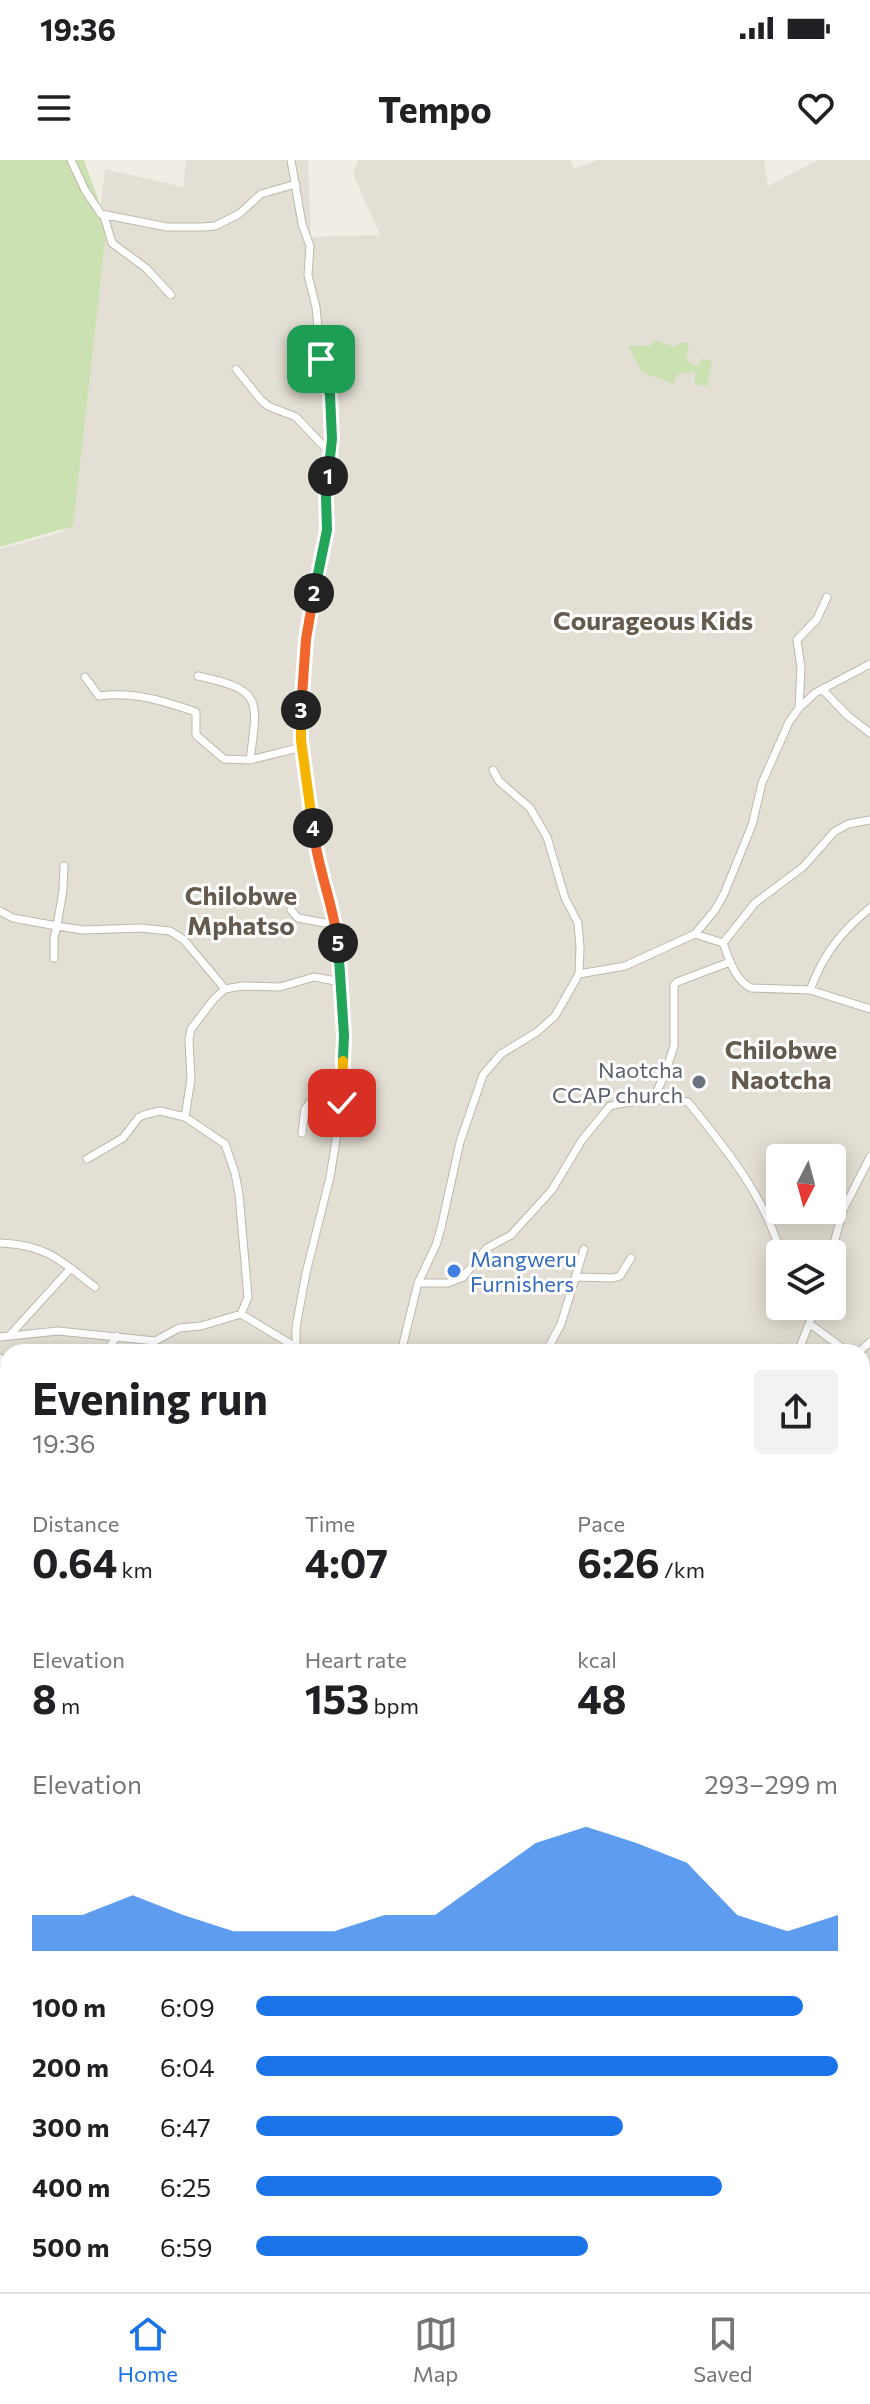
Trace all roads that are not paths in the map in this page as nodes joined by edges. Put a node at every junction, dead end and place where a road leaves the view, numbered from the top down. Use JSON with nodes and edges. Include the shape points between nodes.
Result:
{"nodes":[{"id":1,"x":71,"y":160,"type":"edge"},
{"id":2,"x":291,"y":160,"type":"edge"},
{"id":3,"x":296,"y":184,"type":"junction"},
{"id":4,"x":104,"y":216,"type":"junction"},
{"id":5,"x":171,"y":295,"type":"dead end"},
{"id":6,"x":236,"y":369,"type":"dead end"},
{"id":7,"x":331,"y":454,"type":"junction"},
{"id":8,"x":827,"y":597,"type":"dead end"},
{"id":9,"x":870,"y":664,"type":"edge"},
{"id":10,"x":198,"y":676,"type":"dead end"},
{"id":11,"x":85,"y":677,"type":"dead end"},
{"id":12,"x":822,"y":689,"type":"junction"},
{"id":13,"x":799,"y":708,"type":"junction"},
{"id":14,"x":870,"y":733,"type":"edge"},
{"id":15,"x":302,"y":747,"type":"junction"},
{"id":16,"x":250,"y":760,"type":"junction"},
{"id":17,"x":493,"y":770,"type":"dead end"},
{"id":18,"x":870,"y":820,"type":"edge"},
{"id":19,"x":64,"y":866,"type":"dead end"},
{"id":20,"x":870,"y":908,"type":"edge"},
{"id":21,"x":291,"y":910,"type":"dead end"},
{"id":22,"x":0,"y":911,"type":"edge"},
{"id":23,"x":336,"y":925,"type":"junction"},
{"id":24,"x":57,"y":926,"type":"junction"},
{"id":25,"x":695,"y":934,"type":"junction"},
{"id":26,"x":723,"y":943,"type":"junction"},
{"id":27,"x":54,"y":958,"type":"dead end"},
{"id":28,"x":730,"y":962,"type":"junction"},
{"id":29,"x":579,"y":974,"type":"junction"},
{"id":30,"x":341,"y":982,"type":"junction"},
{"id":31,"x":225,"y":989,"type":"junction"},
{"id":32,"x":810,"y":990,"type":"junction"},
{"id":33,"x":870,"y":1009,"type":"edge"},
{"id":34,"x":652,"y":1102,"type":"junction"},
{"id":35,"x":342,"y":1103,"type":"junction"},
{"id":36,"x":185,"y":1117,"type":"junction"},
{"id":37,"x":302,"y":1133,"type":"dead end"},
{"id":38,"x":870,"y":1157,"type":"edge"},
{"id":39,"x":87,"y":1159,"type":"dead end"},
{"id":40,"x":775,"y":1240,"type":"edge"},
{"id":41,"x":835,"y":1240,"type":"edge"},
{"id":42,"x":0,"y":1243,"type":"edge"},
{"id":43,"x":584,"y":1249,"type":"dead end"},
{"id":44,"x":631,"y":1258,"type":"dead end"},
{"id":45,"x":71,"y":1268,"type":"junction"},
{"id":46,"x":576,"y":1277,"type":"junction"},
{"id":47,"x":418,"y":1283,"type":"junction"},
{"id":48,"x":95,"y":1287,"type":"dead end"},
{"id":49,"x":241,"y":1314,"type":"junction"},
{"id":50,"x":811,"y":1320,"type":"edge"},
{"id":51,"x":810,"y":1324,"type":"junction"},
{"id":52,"x":117,"y":1336,"type":"junction"},
{"id":53,"x":4,"y":1337,"type":"edge"},
{"id":54,"x":112,"y":1344,"type":"edge"},
{"id":55,"x":287,"y":1344,"type":"edge"},
{"id":56,"x":296,"y":1344,"type":"edge"},
{"id":57,"x":403,"y":1344,"type":"edge"},
{"id":58,"x":550,"y":1344,"type":"edge"},
{"id":59,"x":801,"y":1344,"type":"edge"},
{"id":60,"x":837,"y":1344,"type":"edge"}],
"edges":[{"from":1,"to":4,"type":"street"},
{"from":2,"to":3,"type":"street"},
{"from":3,"to":4,"type":"street","via":[[261,194],[215,226],[167,227]]},
{"from":3,"to":7,"type":"street","via":[[330,395]]},
{"from":4,"to":5,"type":"street","via":[[112,243]]},
{"from":6,"to":7,"type":"street","via":[[261,400],[296,417]]},
{"from":7,"to":15,"type":"street","via":[[327,530],[301,686]]},
{"from":8,"to":13,"type":"street","via":[[817,619],[797,640]]},
{"from":9,"to":12,"type":"street"},
{"from":10,"to":16,"type":"street","via":[[240,687],[255,704]]},
{"from":11,"to":16,"type":"street","via":[[99,696],[138,695],[196,712],[196,735],[224,759]]},
{"from":12,"to":13,"type":"street"},
{"from":12,"to":14,"type":"street"},
{"from":13,"to":25,"type":"street","via":[[762,783],[752,825],[724,894]]},
{"from":15,"to":16,"type":"street"},
{"from":15,"to":23,"type":"street","via":[[315,850]]},
{"from":17,"to":29,"type":"street","via":[[530,808],[547,837],[578,923]]},
{"from":18,"to":26,"type":"street","via":[[834,832],[803,867],[755,903]]},
{"from":19,"to":24,"type":"street"},
{"from":20,"to":32,"type":"street","via":[[831,946]]},
{"from":21,"to":23,"type":"street","via":[[298,918]]},
{"from":22,"to":24,"type":"street"},
{"from":23,"to":30,"type":"street"},
{"from":24,"to":27,"type":"street"},
{"from":24,"to":31,"type":"street","via":[[170,931]]},
{"from":25,"to":26,"type":"street"},
{"from":25,"to":29,"type":"street","via":[[625,966]]},
{"from":26,"to":28,"type":"street"},
{"from":28,"to":32,"type":"street","via":[[751,988]]},
{"from":28,"to":34,"type":"street","via":[[674,985],[674,1046]]},
{"from":29,"to":47,"type":"street","via":[[555,1016],[501,1054],[483,1075],[460,1142],[436,1245]]},
{"from":30,"to":31,"type":"street","via":[[314,977],[280,987]]},
{"from":30,"to":35,"type":"street"},
{"from":31,"to":36,"type":"street","via":[[191,1029]]},
{"from":32,"to":33,"type":"street"},
{"from":34,"to":40,"type":"street","via":[[688,1102],[739,1164]]},
{"from":34,"to":47,"type":"street","via":[[610,1106],[552,1190],[463,1277]]},
{"from":35,"to":37,"type":"street","via":[[311,1101]]},
{"from":35,"to":56,"type":"street"},
{"from":36,"to":39,"type":"street","via":[[160,1111],[139,1117],[123,1138]]},
{"from":36,"to":49,"type":"street","via":[[225,1144],[235,1173],[248,1297]]},
{"from":38,"to":41,"type":"street","via":[[843,1210]]},
{"from":42,"to":45,"type":"street","via":[[50,1253]]},
{"from":43,"to":46,"type":"street"},
{"from":44,"to":46,"type":"street","via":[[620,1276]]},
{"from":45,"to":48,"type":"street"},
{"from":45,"to":53,"type":"street"},
{"from":46,"to":58,"type":"street"},
{"from":47,"to":57,"type":"street"},
{"from":49,"to":52,"type":"street","via":[[179,1328],[159,1340]]},
{"from":49,"to":55,"type":"street"},
{"from":50,"to":51,"type":"street"},
{"from":51,"to":59,"type":"street"},
{"from":51,"to":60,"type":"street"},
{"from":52,"to":53,"type":"street","via":[[58,1331]]},
{"from":52,"to":54,"type":"street"}]}
